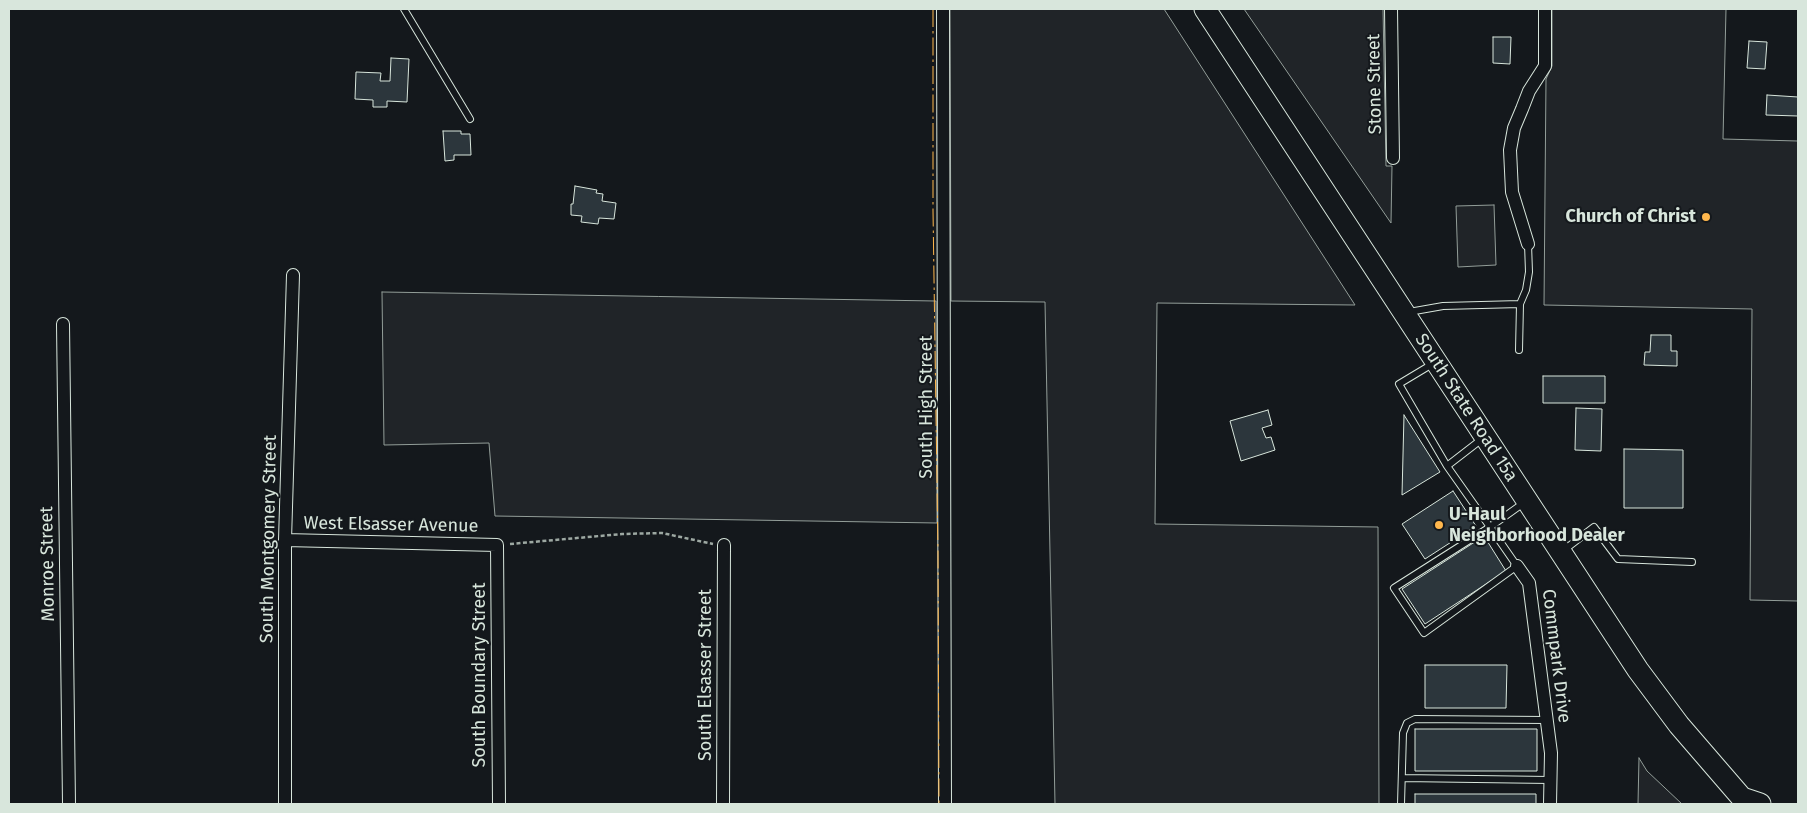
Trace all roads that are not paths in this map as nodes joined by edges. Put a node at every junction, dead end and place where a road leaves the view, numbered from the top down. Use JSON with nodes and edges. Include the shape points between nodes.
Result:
{"nodes":[{"id":1,"x":404,"y":9,"type":"edge"},
{"id":2,"x":943,"y":9,"type":"edge"},
{"id":3,"x":1205,"y":9,"type":"edge"},
{"id":4,"x":1391,"y":9,"type":"edge"},
{"id":5,"x":1545,"y":9,"type":"edge"},
{"id":6,"x":470,"y":119,"type":"dead end"},
{"id":7,"x":1393,"y":158,"type":"dead end"},
{"id":8,"x":1528,"y":244,"type":"joint"},
{"id":9,"x":293,"y":275,"type":"dead end"},
{"id":10,"x":1520,"y":304,"type":"junction"},
{"id":11,"x":1404,"y":313,"type":"junction"},
{"id":12,"x":63,"y":324,"type":"dead end"},
{"id":13,"x":1519,"y":350,"type":"dead end"},
{"id":14,"x":1436,"y":362,"type":"junction"},
{"id":15,"x":1484,"y":437,"type":"junction"},
{"id":16,"x":1447,"y":466,"type":"junction"},
{"id":17,"x":1526,"y":501,"type":"junction"},
{"id":18,"x":1490,"y":527,"type":"junction"},
{"id":19,"x":285,"y":540,"type":"junction"},
{"id":20,"x":496,"y":545,"type":"joint"},
{"id":21,"x":724,"y":545,"type":"road end"},
{"id":22,"x":1561,"y":552,"type":"junction"},
{"id":23,"x":1692,"y":562,"type":"dead end"},
{"id":24,"x":1517,"y":566,"type":"junction"},
{"id":25,"x":1546,"y":720,"type":"junction"},
{"id":26,"x":1402,"y":778,"type":"junction"},
{"id":27,"x":1550,"y":780,"type":"junction"},
{"id":28,"x":1748,"y":802,"type":"edge"},
{"id":29,"x":69,"y":804,"type":"edge"},
{"id":30,"x":285,"y":804,"type":"edge"},
{"id":31,"x":499,"y":804,"type":"edge"},
{"id":32,"x":723,"y":804,"type":"edge"},
{"id":33,"x":945,"y":804,"type":"edge"},
{"id":34,"x":1401,"y":804,"type":"edge"},
{"id":35,"x":1550,"y":804,"type":"edge"}],
"edges":[{"from":1,"to":6,"type":"lane"},
{"from":2,"to":33,"type":"street","name":"South High Street"},
{"from":3,"to":11,"type":"highway","name":"South State Road 15a"},
{"from":4,"to":7,"type":"street","name":"Stone Street"},
{"from":5,"to":8,"type":"street","via":[[1544,66],[1522,108],[1510,150],[1512,192]]},
{"from":8,"to":10,"type":"lane","via":[[1529,272]]},
{"from":9,"to":19,"type":"street","name":"South Montgomery Street"},
{"from":10,"to":11,"type":"lane","via":[[1443,306]]},
{"from":10,"to":13,"type":"lane"},
{"from":11,"to":14,"type":"highway","name":"South State Road 15a"},
{"from":12,"to":29,"type":"street","name":"Monroe Street"},
{"from":14,"to":15,"type":"highway","name":"South State Road 15a"},
{"from":14,"to":16,"type":"lane","name":"Commpark Drive","via":[[1399,384]]},
{"from":15,"to":16,"type":"lane"},
{"from":15,"to":17,"type":"highway","name":"South State Road 15a"},
{"from":16,"to":18,"type":"lane","name":"Commpark Drive"},
{"from":17,"to":18,"type":"lane"},
{"from":17,"to":22,"type":"highway","name":"South State Road 15a"},
{"from":18,"to":24,"type":"lane","name":"Commpark Drive"},
{"from":18,"to":24,"type":"lane","via":[[1394,588],[1424,633]]},
{"from":19,"to":20,"type":"street","name":"West Elsasser Avenue"},
{"from":19,"to":30,"type":"street","name":"South Montgomery Street"},
{"from":20,"to":31,"type":"street","name":"South Boundary Street"},
{"from":21,"to":32,"type":"street","name":"South Elsasser Street"},
{"from":22,"to":23,"type":"lane","via":[[1594,527],[1618,559]]},
{"from":22,"to":28,"type":"highway","name":"South State Road 15a","via":[[1678,725]]},
{"from":24,"to":25,"type":"street","name":"Commpark Drive","via":[[1529,584]]},
{"from":25,"to":26,"type":"lane","via":[[1415,719],[1407,722],[1403,733]]},
{"from":25,"to":27,"type":"street","name":"Commpark Drive"},
{"from":26,"to":27,"type":"lane"},
{"from":26,"to":34,"type":"lane"},
{"from":27,"to":35,"type":"street","name":"Commpark Drive"}]}
